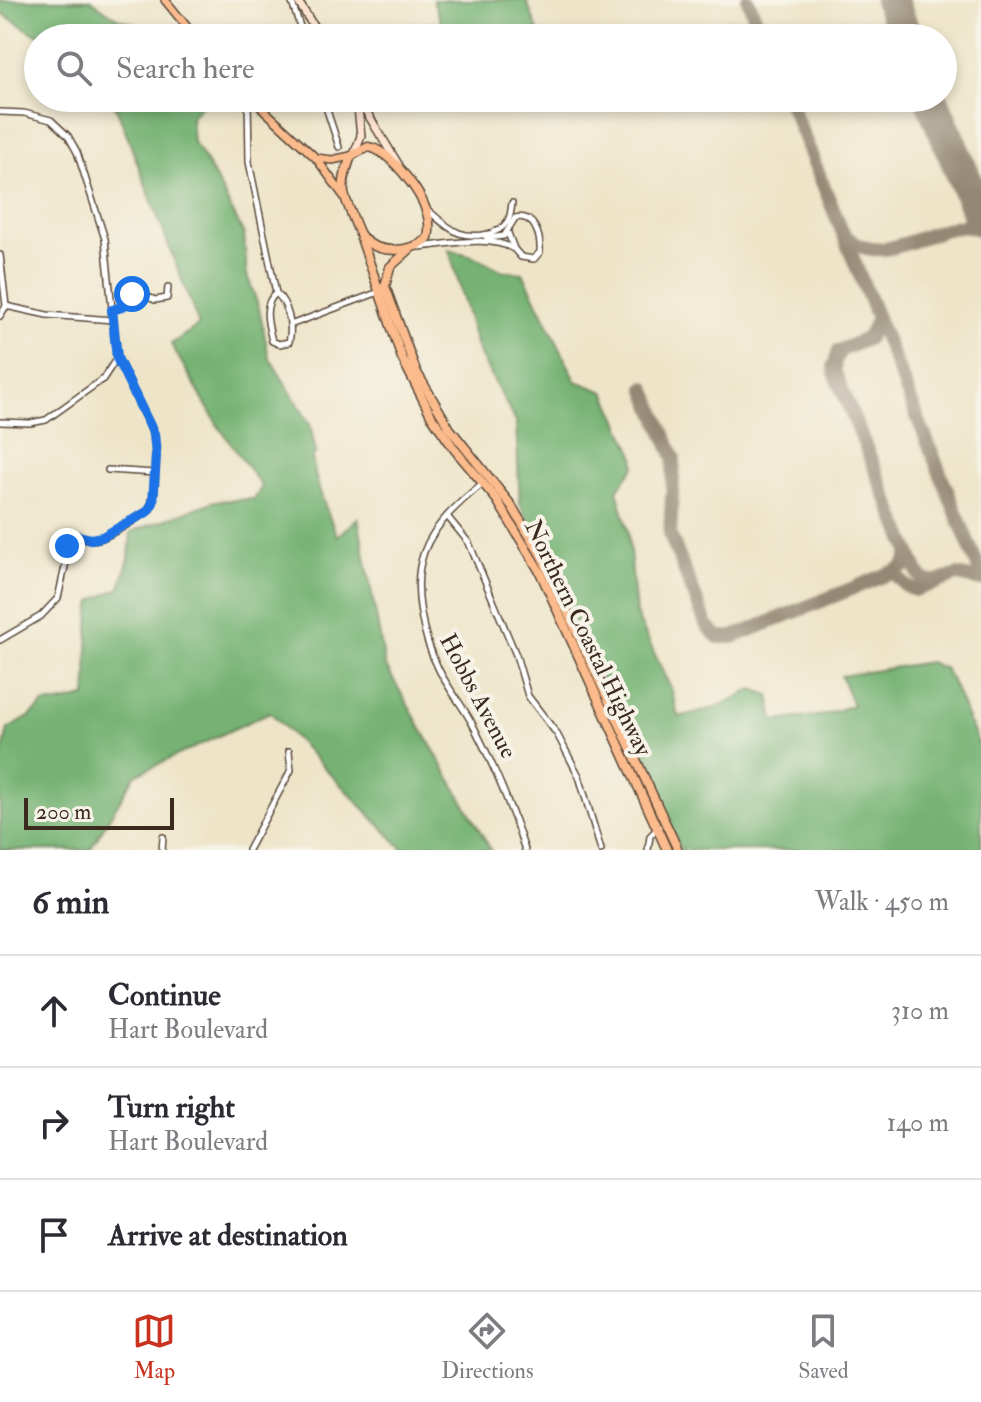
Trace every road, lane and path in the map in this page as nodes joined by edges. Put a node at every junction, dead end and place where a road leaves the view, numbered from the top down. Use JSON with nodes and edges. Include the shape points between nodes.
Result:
{"nodes":[{"id":1,"x":165,"y":0,"type":"edge"},
{"id":2,"x":294,"y":0,"type":"edge"},
{"id":3,"x":185,"y":24,"type":"edge"},
{"id":4,"x":300,"y":24,"type":"edge"},
{"id":5,"x":311,"y":24,"type":"edge"},
{"id":6,"x":0,"y":112,"type":"edge"},
{"id":7,"x":250,"y":112,"type":"edge"},
{"id":8,"x":265,"y":112,"type":"edge"},
{"id":9,"x":328,"y":112,"type":"edge"},
{"id":10,"x":358,"y":112,"type":"edge"},
{"id":11,"x":366,"y":112,"type":"edge"},
{"id":12,"x":339,"y":147,"type":"dead end"},
{"id":13,"x":353,"y":154,"type":"junction"},
{"id":14,"x":316,"y":158,"type":"junction"},
{"id":15,"x":405,"y":175,"type":"junction"},
{"id":16,"x":343,"y":195,"type":"junction"},
{"id":17,"x":512,"y":203,"type":"dead end"},
{"id":18,"x":427,"y":209,"type":"junction"},
{"id":19,"x":508,"y":233,"type":"junction"},
{"id":20,"x":360,"y":235,"type":"junction"},
{"id":21,"x":484,"y":235,"type":"junction"},
{"id":22,"x":412,"y":249,"type":"junction"},
{"id":23,"x":514,"y":249,"type":"junction"},
{"id":24,"x":0,"y":255,"type":"edge"},
{"id":25,"x":168,"y":287,"type":"dead end"},
{"id":26,"x":380,"y":292,"type":"junction"},
{"id":27,"x":276,"y":293,"type":"junction"},
{"id":28,"x":6,"y":306,"type":"junction"},
{"id":29,"x":112,"y":310,"type":"junction"},
{"id":30,"x":0,"y":316,"type":"edge"},
{"id":31,"x":113,"y":320,"type":"junction"},
{"id":32,"x":290,"y":325,"type":"junction"},
{"id":33,"x":117,"y":358,"type":"junction"},
{"id":34,"x":0,"y":422,"type":"edge"},
{"id":35,"x":108,"y":470,"type":"dead end"},
{"id":36,"x":155,"y":473,"type":"junction"},
{"id":37,"x":484,"y":482,"type":"junction"},
{"id":38,"x":447,"y":516,"type":"junction"},
{"id":39,"x":0,"y":640,"type":"edge"},
{"id":40,"x":289,"y":751,"type":"dead end"},
{"id":41,"x":665,"y":822,"type":"junction"},
{"id":42,"x":657,"y":829,"type":"junction"},
{"id":43,"x":163,"y":837,"type":"dead end"},
{"id":44,"x":162,"y":850,"type":"edge"},
{"id":45,"x":248,"y":850,"type":"edge"},
{"id":46,"x":525,"y":850,"type":"edge"},
{"id":47,"x":601,"y":850,"type":"edge"},
{"id":48,"x":648,"y":850,"type":"edge"},
{"id":49,"x":667,"y":850,"type":"edge"},
{"id":50,"x":678,"y":850,"type":"edge"}],
"edges":[{"from":1,"to":3,"type":"main road"},
{"from":2,"to":4,"type":"street"},
{"from":2,"to":5,"type":"main road"},
{"from":6,"to":29,"type":"street","via":[[51,120],[72,144],[105,239]]},
{"from":7,"to":27,"type":"street","via":[[249,162]]},
{"from":8,"to":14,"type":"main road"},
{"from":9,"to":12,"type":"street"},
{"from":10,"to":13,"type":"main road","via":[[361,136]]},
{"from":11,"to":15,"type":"main road"},
{"from":13,"to":14,"type":"main road"},
{"from":13,"to":15,"type":"highway","via":[[368,147],[382,151]]},
{"from":13,"to":16,"type":"highway"},
{"from":14,"to":16,"type":"main road"},
{"from":15,"to":18,"type":"highway"},
{"from":16,"to":20,"type":"highway"},
{"from":17,"to":21,"type":"street","via":[[508,221]]},
{"from":18,"to":21,"type":"street","via":[[462,234]]},
{"from":18,"to":22,"type":"highway","via":[[428,238]]},
{"from":19,"to":21,"type":"street"},
{"from":19,"to":23,"type":"street"},
{"from":19,"to":23,"type":"street","via":[[521,216],[530,219],[538,234],[540,252],[534,259],[521,257]]},
{"from":20,"to":22,"type":"highway","via":[[381,248]]},
{"from":20,"to":26,"type":"highway","name":"Northern Coastal Highway"},
{"from":22,"to":23,"type":"street","via":[[473,242]]},
{"from":22,"to":41,"type":"highway","name":"Northern Coastal Highway","via":[[390,267],[385,286],[416,371],[450,429],[511,505],[542,557]]},
{"from":24,"to":28,"type":"street"},
{"from":25,"to":29,"type":"street","via":[[167,298],[155,300],[136,292]]},
{"from":26,"to":32,"type":"street"},
{"from":26,"to":37,"type":"highway","name":"Northern Coastal Highway","via":[[402,358],[432,417]]},
{"from":27,"to":32,"type":"street","via":[[285,303]]},
{"from":27,"to":32,"type":"street","via":[[266,310],[272,341],[289,342]]},
{"from":28,"to":30,"type":"street"},
{"from":28,"to":31,"type":"street"},
{"from":29,"to":31,"type":"street"},
{"from":31,"to":33,"type":"street"},
{"from":33,"to":34,"type":"street","via":[[103,379],[46,420]]},
{"from":33,"to":36,"type":"street","via":[[151,426]]},
{"from":35,"to":36,"type":"street"},
{"from":36,"to":39,"type":"street","via":[[150,509],[102,537],[71,540],[58,598],[41,616]]},
{"from":37,"to":38,"type":"street","name":"Hobbs Avenue"},
{"from":37,"to":42,"type":"highway","name":"Northern Coastal Highway","via":[[540,572]]},
{"from":38,"to":46,"type":"street","name":"Hobbs Avenue","via":[[423,552],[420,613],[427,644],[501,778]]},
{"from":38,"to":47,"type":"street","via":[[469,543],[528,696],[557,734],[579,776]]},
{"from":40,"to":45,"type":"street","via":[[291,770],[282,792]]},
{"from":41,"to":42,"type":"street"},
{"from":41,"to":50,"type":"highway","name":"Northern Coastal Highway"},
{"from":42,"to":48,"type":"street"},
{"from":42,"to":49,"type":"highway","name":"Northern Coastal Highway"},
{"from":43,"to":44,"type":"street"}]}
